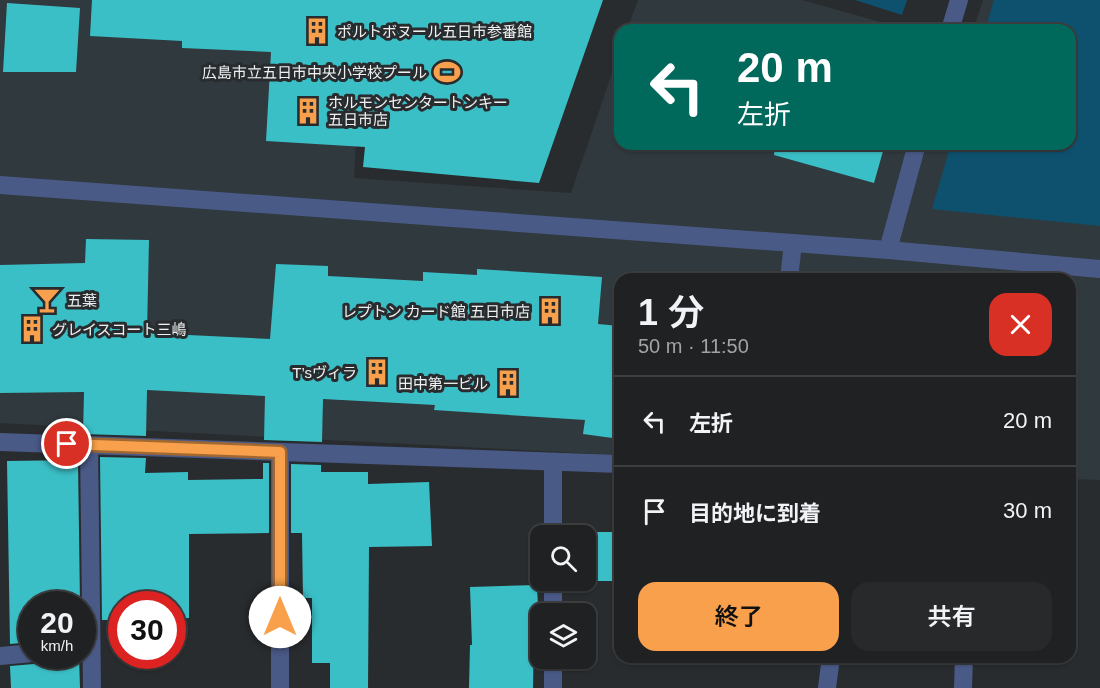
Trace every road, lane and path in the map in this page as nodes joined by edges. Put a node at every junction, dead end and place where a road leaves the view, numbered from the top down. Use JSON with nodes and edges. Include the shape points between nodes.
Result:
{"nodes":[{"id":1,"x":959,"y":0,"type":"edge"},
{"id":2,"x":952,"y":24,"type":"edge"},
{"id":3,"x":914,"y":150,"type":"edge"},
{"id":4,"x":0,"y":185,"type":"edge"},
{"id":5,"x":793,"y":243,"type":"junction"},
{"id":6,"x":888,"y":250,"type":"junction"},
{"id":7,"x":1100,"y":269,"type":"edge"},
{"id":8,"x":790,"y":273,"type":"edge"},
{"id":9,"x":0,"y":442,"type":"edge"},
{"id":10,"x":89,"y":445,"type":"junction"},
{"id":11,"x":280,"y":452,"type":"junction"},
{"id":12,"x":553,"y":462,"type":"junction"},
{"id":13,"x":614,"y":464,"type":"edge"},
{"id":14,"x":553,"y":525,"type":"edge"},
{"id":15,"x":88,"y":591,"type":"edge"},
{"id":16,"x":18,"y":654,"type":"edge"},
{"id":17,"x":0,"y":656,"type":"edge"},
{"id":18,"x":830,"y":663,"type":"edge"},
{"id":19,"x":964,"y":663,"type":"edge"},
{"id":20,"x":90,"y":669,"type":"edge"},
{"id":21,"x":553,"y":669,"type":"edge"},
{"id":22,"x":92,"y":688,"type":"edge"},
{"id":23,"x":280,"y":688,"type":"edge"},
{"id":24,"x":553,"y":688,"type":"edge"},
{"id":25,"x":827,"y":688,"type":"edge"},
{"id":26,"x":963,"y":688,"type":"edge"}],
"edges":[{"from":1,"to":2,"type":"street"},
{"from":3,"to":6,"type":"street"},
{"from":4,"to":5,"type":"street"},
{"from":5,"to":6,"type":"street"},
{"from":5,"to":8,"type":"street"},
{"from":6,"to":7,"type":"street"},
{"from":9,"to":10,"type":"street"},
{"from":10,"to":11,"type":"street"},
{"from":10,"to":15,"type":"street"},
{"from":11,"to":12,"type":"street"},
{"from":11,"to":23,"type":"street"},
{"from":12,"to":13,"type":"street"},
{"from":12,"to":14,"type":"street"},
{"from":16,"to":17,"type":"street"},
{"from":18,"to":25,"type":"street"},
{"from":19,"to":26,"type":"street"},
{"from":20,"to":22,"type":"street"},
{"from":21,"to":24,"type":"street"}]}
